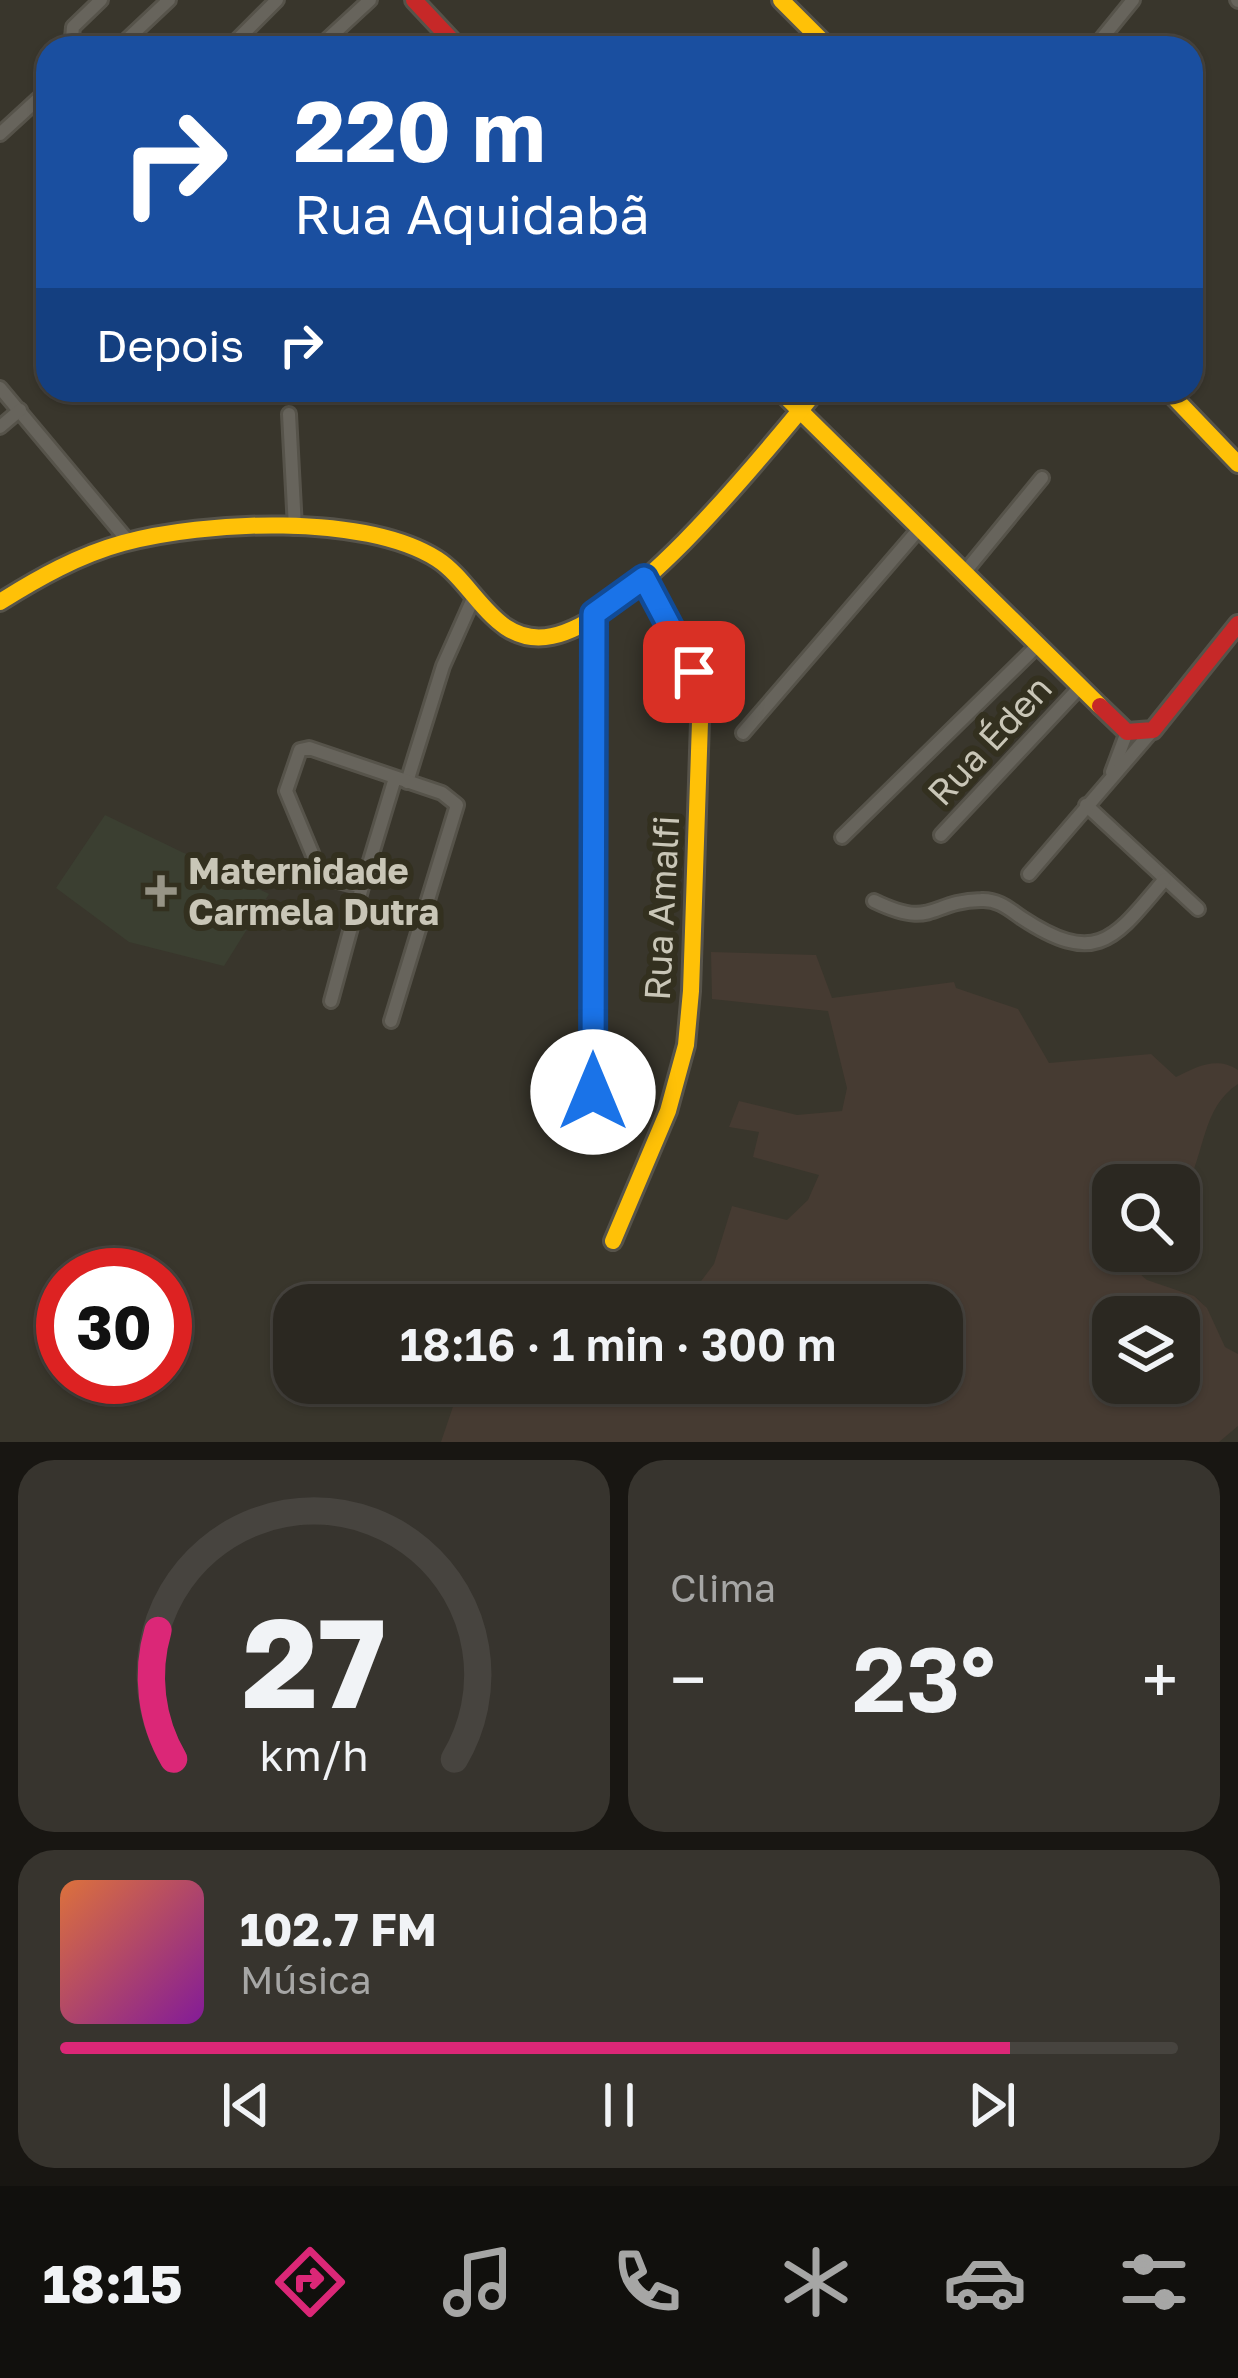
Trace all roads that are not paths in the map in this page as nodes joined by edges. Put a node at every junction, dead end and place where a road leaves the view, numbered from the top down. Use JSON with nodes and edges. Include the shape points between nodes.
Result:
{"nodes":[{"id":1,"x":101,"y":0,"type":"edge"},
{"id":2,"x":169,"y":0,"type":"edge"},
{"id":3,"x":278,"y":0,"type":"edge"},
{"id":4,"x":370,"y":0,"type":"edge"},
{"id":5,"x":414,"y":0,"type":"edge"},
{"id":6,"x":781,"y":0,"type":"edge"},
{"id":7,"x":1128,"y":1,"type":"edge"},
{"id":8,"x":72,"y":36,"type":"edge"},
{"id":9,"x":131,"y":36,"type":"edge"},
{"id":10,"x":241,"y":36,"type":"edge"},
{"id":11,"x":331,"y":36,"type":"edge"},
{"id":12,"x":447,"y":36,"type":"edge"},
{"id":13,"x":818,"y":36,"type":"edge"},
{"id":14,"x":1103,"y":36,"type":"edge"},
{"id":15,"x":36,"y":101,"type":"edge"},
{"id":16,"x":0,"y":134,"type":"edge"},
{"id":17,"x":0,"y":388,"type":"edge"},
{"id":18,"x":789,"y":402,"type":"edge"},
{"id":19,"x":807,"y":402,"type":"edge"},
{"id":20,"x":1179,"y":402,"type":"edge"},
{"id":21,"x":20,"y":410,"type":"junction"},
{"id":22,"x":799,"y":412,"type":"junction"},
{"id":23,"x":289,"y":415,"type":"dead end"},
{"id":24,"x":0,"y":427,"type":"edge"},
{"id":25,"x":1238,"y":464,"type":"edge"},
{"id":26,"x":1042,"y":478,"type":"dead end"},
{"id":27,"x":295,"y":528,"type":"junction"},
{"id":28,"x":919,"y":529,"type":"junction"},
{"id":29,"x":128,"y":542,"type":"junction"},
{"id":30,"x":964,"y":573,"type":"junction"},
{"id":31,"x":644,"y":578,"type":"junction"},
{"id":32,"x":472,"y":601,"type":"junction"},
{"id":33,"x":0,"y":602,"type":"edge"},
{"id":34,"x":594,"y":614,"type":"junction"},
{"id":35,"x":1238,"y":625,"type":"edge"},
{"id":36,"x":1038,"y":644,"type":"junction"},
{"id":37,"x":1080,"y":687,"type":"junction"},
{"id":38,"x":1153,"y":730,"type":"junction"},
{"id":39,"x":1127,"y":732,"type":"junction"},
{"id":40,"x":743,"y":733,"type":"dead end"},
{"id":41,"x":1109,"y":778,"type":"junction"},
{"id":42,"x":401,"y":780,"type":"junction"},
{"id":43,"x":1086,"y":806,"type":"junction"},
{"id":44,"x":941,"y":835,"type":"dead end"},
{"id":45,"x":842,"y":837,"type":"dead end"},
{"id":46,"x":1029,"y":874,"type":"dead end"},
{"id":47,"x":1165,"y":879,"type":"junction"},
{"id":48,"x":362,"y":887,"type":"junction"},
{"id":49,"x":874,"y":901,"type":"dead end"},
{"id":50,"x":1198,"y":909,"type":"dead end"},
{"id":51,"x":331,"y":1001,"type":"dead end"},
{"id":52,"x":391,"y":1021,"type":"dead end"},
{"id":53,"x":593,"y":1092,"type":"dead end"},
{"id":54,"x":613,"y":1241,"type":"dead end"}],
"edges":[{"from":1,"to":8,"type":"street"},
{"from":2,"to":9,"type":"street"},
{"from":3,"to":10,"type":"street"},
{"from":4,"to":11,"type":"street"},
{"from":5,"to":12,"type":"street"},
{"from":6,"to":13,"type":"street"},
{"from":7,"to":14,"type":"street"},
{"from":15,"to":16,"type":"street"},
{"from":17,"to":21,"type":"street"},
{"from":18,"to":22,"type":"street"},
{"from":19,"to":22,"type":"street"},
{"from":20,"to":25,"type":"street"},
{"from":21,"to":24,"type":"street"},
{"from":21,"to":29,"type":"street"},
{"from":22,"to":28,"type":"street"},
{"from":22,"to":31,"type":"street"},
{"from":23,"to":27,"type":"street"},
{"from":26,"to":30,"type":"street"},
{"from":27,"to":29,"type":"street"},
{"from":27,"to":32,"type":"street","via":[[416,549],[454,574]]},
{"from":28,"to":30,"type":"street"},
{"from":28,"to":40,"type":"street"},
{"from":29,"to":33,"type":"street"},
{"from":30,"to":36,"type":"street"},
{"from":31,"to":34,"type":"street"},
{"from":31,"to":54,"type":"street","name":"Rua Amalfi","via":[[701,692],[691,992],[668,1111]]},
{"from":32,"to":34,"type":"street","via":[[528,636],[563,634]]},
{"from":32,"to":42,"type":"street"},
{"from":34,"to":53,"type":"street"},
{"from":35,"to":38,"type":"street"},
{"from":36,"to":37,"type":"street"},
{"from":36,"to":45,"type":"street"},
{"from":37,"to":39,"type":"street"},
{"from":37,"to":44,"type":"street","name":"Rua Éden"},
{"from":38,"to":39,"type":"street"},
{"from":38,"to":41,"type":"street"},
{"from":39,"to":41,"type":"street"},
{"from":41,"to":43,"type":"street"},
{"from":42,"to":48,"type":"street"},
{"from":42,"to":48,"type":"street","via":[[304,748],[289,778],[286,801],[317,870],[330,882]]},
{"from":42,"to":52,"type":"street","via":[[449,796],[457,810]]},
{"from":43,"to":46,"type":"street"},
{"from":43,"to":47,"type":"street"},
{"from":47,"to":49,"type":"street","via":[[1120,932],[1094,946],[1060,940],[997,902],[920,917]]},
{"from":47,"to":50,"type":"street"},
{"from":48,"to":51,"type":"street"}]}
